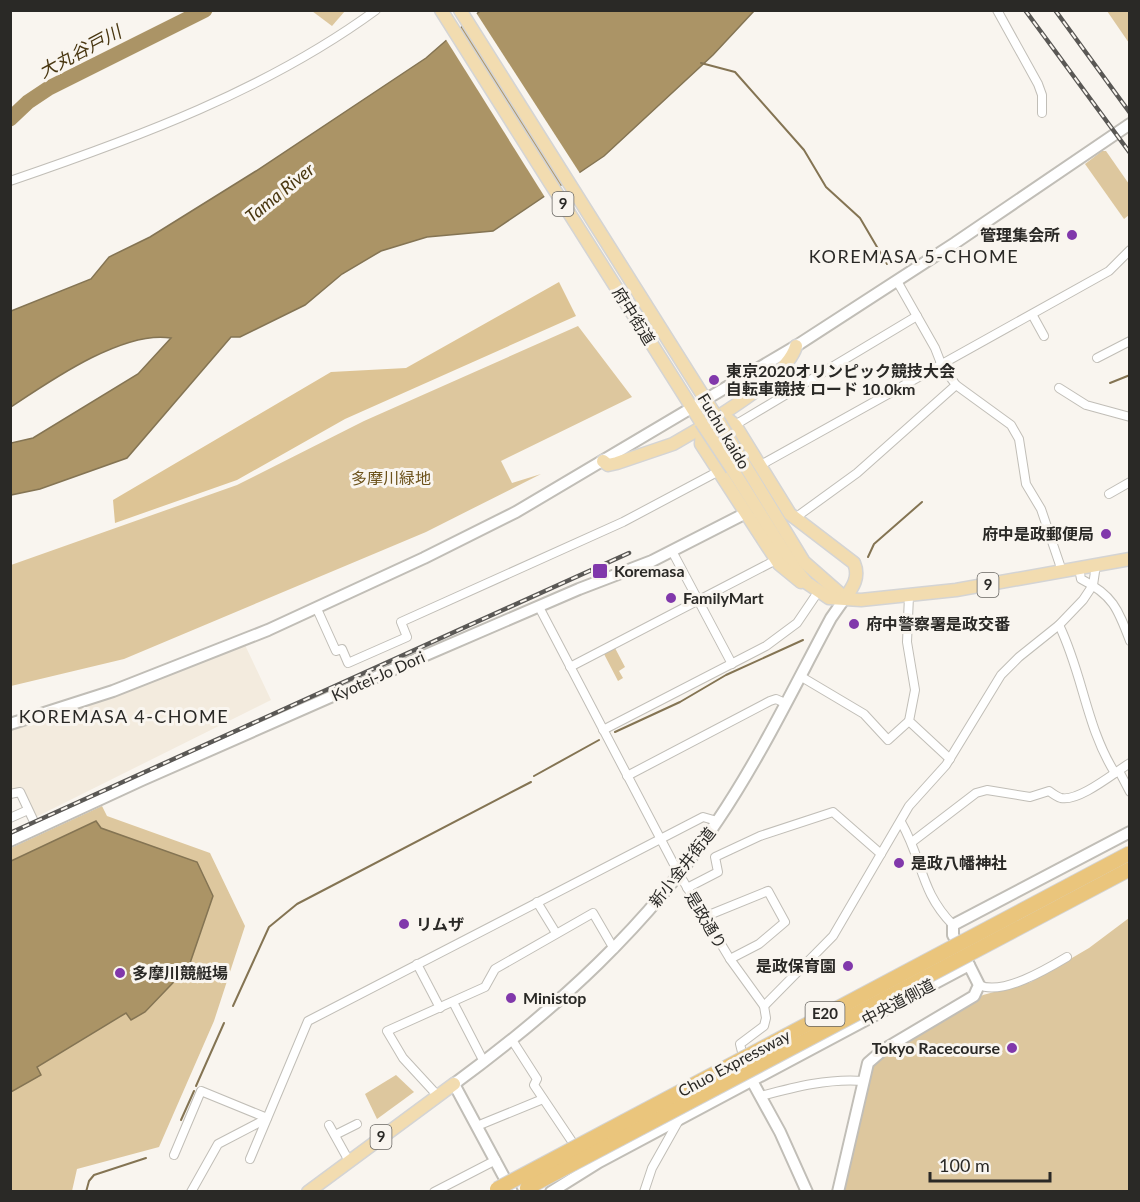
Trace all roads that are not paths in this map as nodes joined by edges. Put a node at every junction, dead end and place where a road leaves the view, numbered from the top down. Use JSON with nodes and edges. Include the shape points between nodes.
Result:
{"nodes":[{"id":1,"x":376,"y":10,"type":"edge"},
{"id":2,"x":441,"y":10,"type":"edge"},
{"id":3,"x":460,"y":10,"type":"edge"},
{"id":4,"x":997,"y":10,"type":"edge"},
{"id":5,"x":1042,"y":113,"type":"dead end"},
{"id":6,"x":1130,"y":124,"type":"edge"},
{"id":7,"x":10,"y":181,"type":"edge"},
{"id":8,"x":1130,"y":250,"type":"edge"},
{"id":9,"x":897,"y":282,"type":"junction"},
{"id":10,"x":916,"y":316,"type":"junction"},
{"id":11,"x":1033,"y":316,"type":"junction"},
{"id":12,"x":1044,"y":336,"type":"dead end"},
{"id":13,"x":1130,"y":341,"type":"edge"},
{"id":14,"x":796,"y":345,"type":"junction"},
{"id":15,"x":1097,"y":358,"type":"dead end"},
{"id":16,"x":942,"y":366,"type":"junction"},
{"id":17,"x":956,"y":385,"type":"junction"},
{"id":18,"x":1059,"y":388,"type":"dead end"},
{"id":19,"x":702,"y":394,"type":"junction"},
{"id":20,"x":735,"y":405,"type":"junction"},
{"id":21,"x":692,"y":408,"type":"junction"},
{"id":22,"x":1130,"y":417,"type":"edge"},
{"id":23,"x":709,"y":419,"type":"junction"},
{"id":24,"x":732,"y":423,"type":"junction"},
{"id":25,"x":684,"y":438,"type":"junction"},
{"id":26,"x":701,"y":444,"type":"junction"},
{"id":27,"x":603,"y":462,"type":"junction"},
{"id":28,"x":738,"y":466,"type":"junction"},
{"id":29,"x":759,"y":466,"type":"junction"},
{"id":30,"x":719,"y":471,"type":"junction"},
{"id":31,"x":1130,"y":482,"type":"edge"},
{"id":32,"x":1109,"y":494,"type":"dead end"},
{"id":33,"x":746,"y":513,"type":"junction"},
{"id":34,"x":795,"y":518,"type":"junction"},
{"id":35,"x":672,"y":551,"type":"junction"},
{"id":36,"x":776,"y":560,"type":"junction"},
{"id":37,"x":1130,"y":560,"type":"edge"},
{"id":38,"x":1096,"y":566,"type":"junction"},
{"id":39,"x":1079,"y":568,"type":"junction"},
{"id":40,"x":1062,"y":572,"type":"junction"},
{"id":41,"x":1093,"y":585,"type":"junction"},
{"id":42,"x":816,"y":590,"type":"junction"},
{"id":43,"x":909,"y":596,"type":"junction"},
{"id":44,"x":846,"y":598,"type":"junction"},
{"id":45,"x":698,"y":600,"type":"junction"},
{"id":46,"x":539,"y":607,"type":"junction"},
{"id":47,"x":317,"y":609,"type":"junction"},
{"id":48,"x":1059,"y":625,"type":"junction"},
{"id":49,"x":1130,"y":641,"type":"edge"},
{"id":50,"x":732,"y":664,"type":"junction"},
{"id":51,"x":570,"y":667,"type":"junction"},
{"id":52,"x":800,"y":676,"type":"junction"},
{"id":53,"x":785,"y":703,"type":"junction"},
{"id":54,"x":909,"y":721,"type":"junction"},
{"id":55,"x":10,"y":724,"type":"edge"},
{"id":56,"x":603,"y":730,"type":"junction"},
{"id":57,"x":950,"y":759,"type":"junction"},
{"id":58,"x":1130,"y":764,"type":"edge"},
{"id":59,"x":1117,"y":772,"type":"junction"},
{"id":60,"x":627,"y":776,"type":"junction"},
{"id":61,"x":1130,"y":792,"type":"edge"},
{"id":62,"x":10,"y":794,"type":"edge"},
{"id":63,"x":28,"y":810,"type":"junction"},
{"id":64,"x":10,"y":818,"type":"edge"},
{"id":65,"x":717,"y":821,"type":"junction"},
{"id":66,"x":901,"y":822,"type":"junction"},
{"id":67,"x":37,"y":828,"type":"junction"},
{"id":68,"x":1130,"y":832,"type":"edge"},
{"id":69,"x":660,"y":838,"type":"junction"},
{"id":70,"x":10,"y":841,"type":"edge"},
{"id":71,"x":912,"y":842,"type":"junction"},
{"id":72,"x":1130,"y":853,"type":"edge"},
{"id":73,"x":880,"y":854,"type":"junction"},
{"id":74,"x":1130,"y":869,"type":"edge"},
{"id":75,"x":679,"y":874,"type":"junction"},
{"id":76,"x":687,"y":888,"type":"junction"},
{"id":77,"x":537,"y":902,"type":"junction"},
{"id":78,"x":704,"y":917,"type":"junction"},
{"id":79,"x":953,"y":925,"type":"junction"},
{"id":80,"x":556,"y":933,"type":"junction"},
{"id":81,"x":614,"y":949,"type":"junction"},
{"id":82,"x":1067,"y":957,"type":"dead end"},
{"id":83,"x":730,"y":959,"type":"junction"},
{"id":84,"x":417,"y":964,"type":"junction"},
{"id":85,"x":969,"y":965,"type":"junction"},
{"id":86,"x":979,"y":985,"type":"junction"},
{"id":87,"x":453,"y":1002,"type":"junction"},
{"id":88,"x":764,"y":1006,"type":"junction"},
{"id":89,"x":440,"y":1008,"type":"junction"},
{"id":90,"x":512,"y":1040,"type":"junction"},
{"id":91,"x":484,"y":1062,"type":"junction"},
{"id":92,"x":752,"y":1081,"type":"junction"},
{"id":93,"x":864,"y":1081,"type":"junction"},
{"id":94,"x":454,"y":1084,"type":"junction"},
{"id":95,"x":438,"y":1096,"type":"junction"},
{"id":96,"x":761,"y":1096,"type":"junction"},
{"id":97,"x":543,"y":1099,"type":"junction"},
{"id":98,"x":267,"y":1118,"type":"junction"},
{"id":99,"x":680,"y":1120,"type":"junction"},
{"id":100,"x":357,"y":1124,"type":"dead end"},
{"id":101,"x":329,"y":1125,"type":"dead end"},
{"id":102,"x":477,"y":1126,"type":"junction"},
{"id":103,"x":335,"y":1136,"type":"junction"},
{"id":104,"x":174,"y":1155,"type":"dead end"},
{"id":105,"x":250,"y":1159,"type":"dead end"},
{"id":106,"x":496,"y":1160,"type":"junction"},
{"id":107,"x":349,"y":1161,"type":"junction"},
{"id":108,"x":590,"y":1167,"type":"junction"},
{"id":109,"x":527,"y":1188,"type":"dead end"},
{"id":110,"x":497,"y":1189,"type":"dead end"},
{"id":111,"x":191,"y":1191,"type":"edge"},
{"id":112,"x":308,"y":1191,"type":"edge"},
{"id":113,"x":434,"y":1191,"type":"edge"},
{"id":114,"x":512,"y":1191,"type":"edge"},
{"id":115,"x":551,"y":1191,"type":"edge"},
{"id":116,"x":644,"y":1191,"type":"edge"},
{"id":117,"x":807,"y":1191,"type":"edge"},
{"id":118,"x":838,"y":1191,"type":"edge"}],
"edges":[{"from":1,"to":7,"type":"street","via":[[303,56],[204,107]]},
{"from":2,"to":21,"type":"main road","name":"府中街道","number":"9"},
{"from":3,"to":19,"type":"main road","name":"Fuchu kaido","number":"9"},
{"from":4,"to":5,"type":"street","via":[[1038,84]]},
{"from":6,"to":9,"type":"street"},
{"from":8,"to":11,"type":"street","via":[[1109,271]]},
{"from":9,"to":10,"type":"street"},
{"from":9,"to":14,"type":"street"},
{"from":10,"to":16,"type":"street"},
{"from":10,"to":24,"type":"street"},
{"from":11,"to":12,"type":"street"},
{"from":11,"to":16,"type":"street"},
{"from":13,"to":15,"type":"street"},
{"from":14,"to":19,"type":"street"},
{"from":14,"to":20,"type":"main road","via":[[793,358]]},
{"from":16,"to":17,"type":"street"},
{"from":16,"to":29,"type":"street"},
{"from":17,"to":34,"type":"street","via":[[857,473]]},
{"from":17,"to":40,"type":"street","via":[[1011,425],[1019,439],[1026,484],[1041,509]]},
{"from":18,"to":22,"type":"street","via":[[1086,405]]},
{"from":19,"to":21,"type":"street"},
{"from":19,"to":23,"type":"main road","name":"Fuchu kaido","number":"9"},
{"from":20,"to":23,"type":"main road"},
{"from":20,"to":24,"type":"main road"},
{"from":21,"to":23,"type":"main road","name":"府中街道","number":"9"},
{"from":21,"to":27,"type":"street"},
{"from":23,"to":24,"type":"main road"},
{"from":23,"to":25,"type":"main road"},
{"from":23,"to":26,"type":"main road","via":[[700,435]]},
{"from":23,"to":28,"type":"main road","name":"Fuchu kaido","number":"9","bridge":true},
{"from":24,"to":29,"type":"main road"},
{"from":25,"to":26,"type":"main road"},
{"from":25,"to":27,"type":"main road","via":[[617,463]]},
{"from":26,"to":30,"type":"main road"},
{"from":27,"to":47,"type":"street","via":[[507,516]]},
{"from":28,"to":42,"type":"main road","number":"9","via":[[795,569]]},
{"from":28,"to":44,"type":"main road","name":"Fuchu kaido","number":"9","via":[[804,562]]},
{"from":29,"to":34,"type":"main road"},
{"from":30,"to":33,"type":"main road"},
{"from":30,"to":47,"type":"street","via":[[623,522],[401,622],[407,637],[348,663],[342,648],[336,651]]},
{"from":31,"to":32,"type":"street"},
{"from":33,"to":35,"type":"street","name":"Kyotei-Jo Dori"},
{"from":33,"to":36,"type":"main road"},
{"from":34,"to":44,"type":"main road","via":[[854,563],[857,576]]},
{"from":35,"to":45,"type":"street"},
{"from":35,"to":46,"type":"street","name":"Kyotei-Jo Dori"},
{"from":36,"to":42,"type":"main road","via":[[789,574]]},
{"from":36,"to":45,"type":"street"},
{"from":37,"to":38,"type":"main road","number":"9"},
{"from":38,"to":39,"type":"main road","number":"9"},
{"from":38,"to":41,"type":"street"},
{"from":39,"to":40,"type":"main road","number":"9"},
{"from":39,"to":41,"type":"street","via":[[1081,579]]},
{"from":40,"to":43,"type":"main road","number":"9"},
{"from":41,"to":48,"type":"street"},
{"from":41,"to":49,"type":"street","via":[[1115,604]]},
{"from":42,"to":44,"type":"main road","number":"9","via":[[829,598]]},
{"from":42,"to":50,"type":"street","via":[[797,623]]},
{"from":43,"to":44,"type":"main road","number":"9"},
{"from":43,"to":54,"type":"street","via":[[907,642],[915,690]]},
{"from":44,"to":52,"type":"street","name":"新小金井街道"},
{"from":45,"to":50,"type":"street"},
{"from":45,"to":51,"type":"street"},
{"from":46,"to":51,"type":"street","name":"是政通り"},
{"from":46,"to":67,"type":"street","name":"Kyotei-Jo Dori"},
{"from":47,"to":55,"type":"street","via":[[113,691]]},
{"from":48,"to":57,"type":"street","via":[[1006,669]]},
{"from":48,"to":59,"type":"street","via":[[1073,657],[1092,726]]},
{"from":50,"to":56,"type":"street"},
{"from":51,"to":56,"type":"street","name":"是政通り"},
{"from":52,"to":53,"type":"street","name":"新小金井街道"},
{"from":52,"to":54,"type":"street","via":[[864,714],[888,740]]},
{"from":53,"to":60,"type":"street","via":[[770,701]]},
{"from":53,"to":65,"type":"street","name":"新小金井街道"},
{"from":54,"to":57,"type":"street"},
{"from":56,"to":60,"type":"street","name":"是政通り"},
{"from":57,"to":66,"type":"street","via":[[909,806]]},
{"from":58,"to":59,"type":"street"},
{"from":59,"to":61,"type":"street"},
{"from":59,"to":71,"type":"street","via":[[1064,799],[1049,791],[1030,797],[987,790]]},
{"from":60,"to":69,"type":"street","name":"是政通り"},
{"from":62,"to":63,"type":"street","via":[[20,792]]},
{"from":63,"to":64,"type":"street"},
{"from":63,"to":67,"type":"street"},
{"from":65,"to":69,"type":"street","via":[[703,817]]},
{"from":65,"to":75,"type":"street","name":"新小金井街道"},
{"from":66,"to":71,"type":"street"},
{"from":66,"to":73,"type":"street"},
{"from":67,"to":70,"type":"street","name":"Kyotei-Jo Dori"},
{"from":68,"to":79,"type":"street"},
{"from":69,"to":75,"type":"street","name":"是政通り"},
{"from":69,"to":77,"type":"street"},
{"from":71,"to":79,"type":"street","via":[[927,892]]},
{"from":72,"to":110,"type":"highway","name":"Chuo Expressway","number":"E20","bridge":true},
{"from":73,"to":76,"type":"street","via":[[833,812],[760,836],[715,857],[718,872]]},
{"from":73,"to":88,"type":"street","via":[[833,936]]},
{"from":74,"to":109,"type":"highway","name":"Chuo Expressway","number":"E20","bridge":true},
{"from":75,"to":76,"type":"street","name":"是政通り"},
{"from":75,"to":81,"type":"street","name":"新小金井街道"},
{"from":76,"to":78,"type":"street","name":"是政通り"},
{"from":77,"to":80,"type":"street"},
{"from":77,"to":84,"type":"street"},
{"from":78,"to":83,"type":"street","name":"是政通り"},
{"from":78,"to":83,"type":"street","via":[[768,891],[785,922],[759,944]]},
{"from":79,"to":85,"type":"street","via":[[952,935]]},
{"from":80,"to":81,"type":"street","via":[[592,913]]},
{"from":80,"to":87,"type":"street","via":[[495,969],[485,987]]},
{"from":81,"to":90,"type":"street","name":"新小金井街道"},
{"from":82,"to":86,"type":"street","via":[[1032,977],[987,989]]},
{"from":83,"to":88,"type":"street","name":"是政通り"},
{"from":84,"to":89,"type":"street"},
{"from":84,"to":98,"type":"street","via":[[308,1021]]},
{"from":85,"to":86,"type":"street"},
{"from":85,"to":92,"type":"street","name":"中央道側道"},
{"from":86,"to":93,"type":"street","via":[[974,996],[876,1055],[868,1063]]},
{"from":87,"to":89,"type":"street"},
{"from":87,"to":91,"type":"street"},
{"from":88,"to":92,"type":"street","via":[[764,1026],[744,1039],[739,1048]]},
{"from":89,"to":95,"type":"street","via":[[387,1031],[403,1058]]},
{"from":90,"to":91,"type":"street","name":"新小金井街道"},
{"from":90,"to":97,"type":"street","via":[[537,1079],[534,1084]]},
{"from":91,"to":94,"type":"street","name":"新小金井街道"},
{"from":92,"to":96,"type":"street"},
{"from":92,"to":99,"type":"street","name":"中央道側道"},
{"from":93,"to":96,"type":"street","via":[[809,1084]]},
{"from":93,"to":118,"type":"street"},
{"from":94,"to":95,"type":"main road","number":"9"},
{"from":94,"to":102,"type":"street"},
{"from":95,"to":107,"type":"main road","number":"9"},
{"from":96,"to":117,"type":"street"},
{"from":97,"to":102,"type":"street"},
{"from":97,"to":108,"type":"street"},
{"from":98,"to":104,"type":"street","via":[[201,1091]]},
{"from":98,"to":105,"type":"street"},
{"from":98,"to":111,"type":"street","via":[[218,1144]]},
{"from":99,"to":108,"type":"street","name":"中央道側道"},
{"from":99,"to":116,"type":"street","via":[[652,1168]]},
{"from":100,"to":103,"type":"street"},
{"from":101,"to":103,"type":"street"},
{"from":102,"to":106,"type":"street"},
{"from":103,"to":107,"type":"street"},
{"from":106,"to":113,"type":"street"},
{"from":106,"to":114,"type":"street"},
{"from":107,"to":112,"type":"main road","number":"9"},
{"from":108,"to":115,"type":"street","name":"中央道側道"}]}
